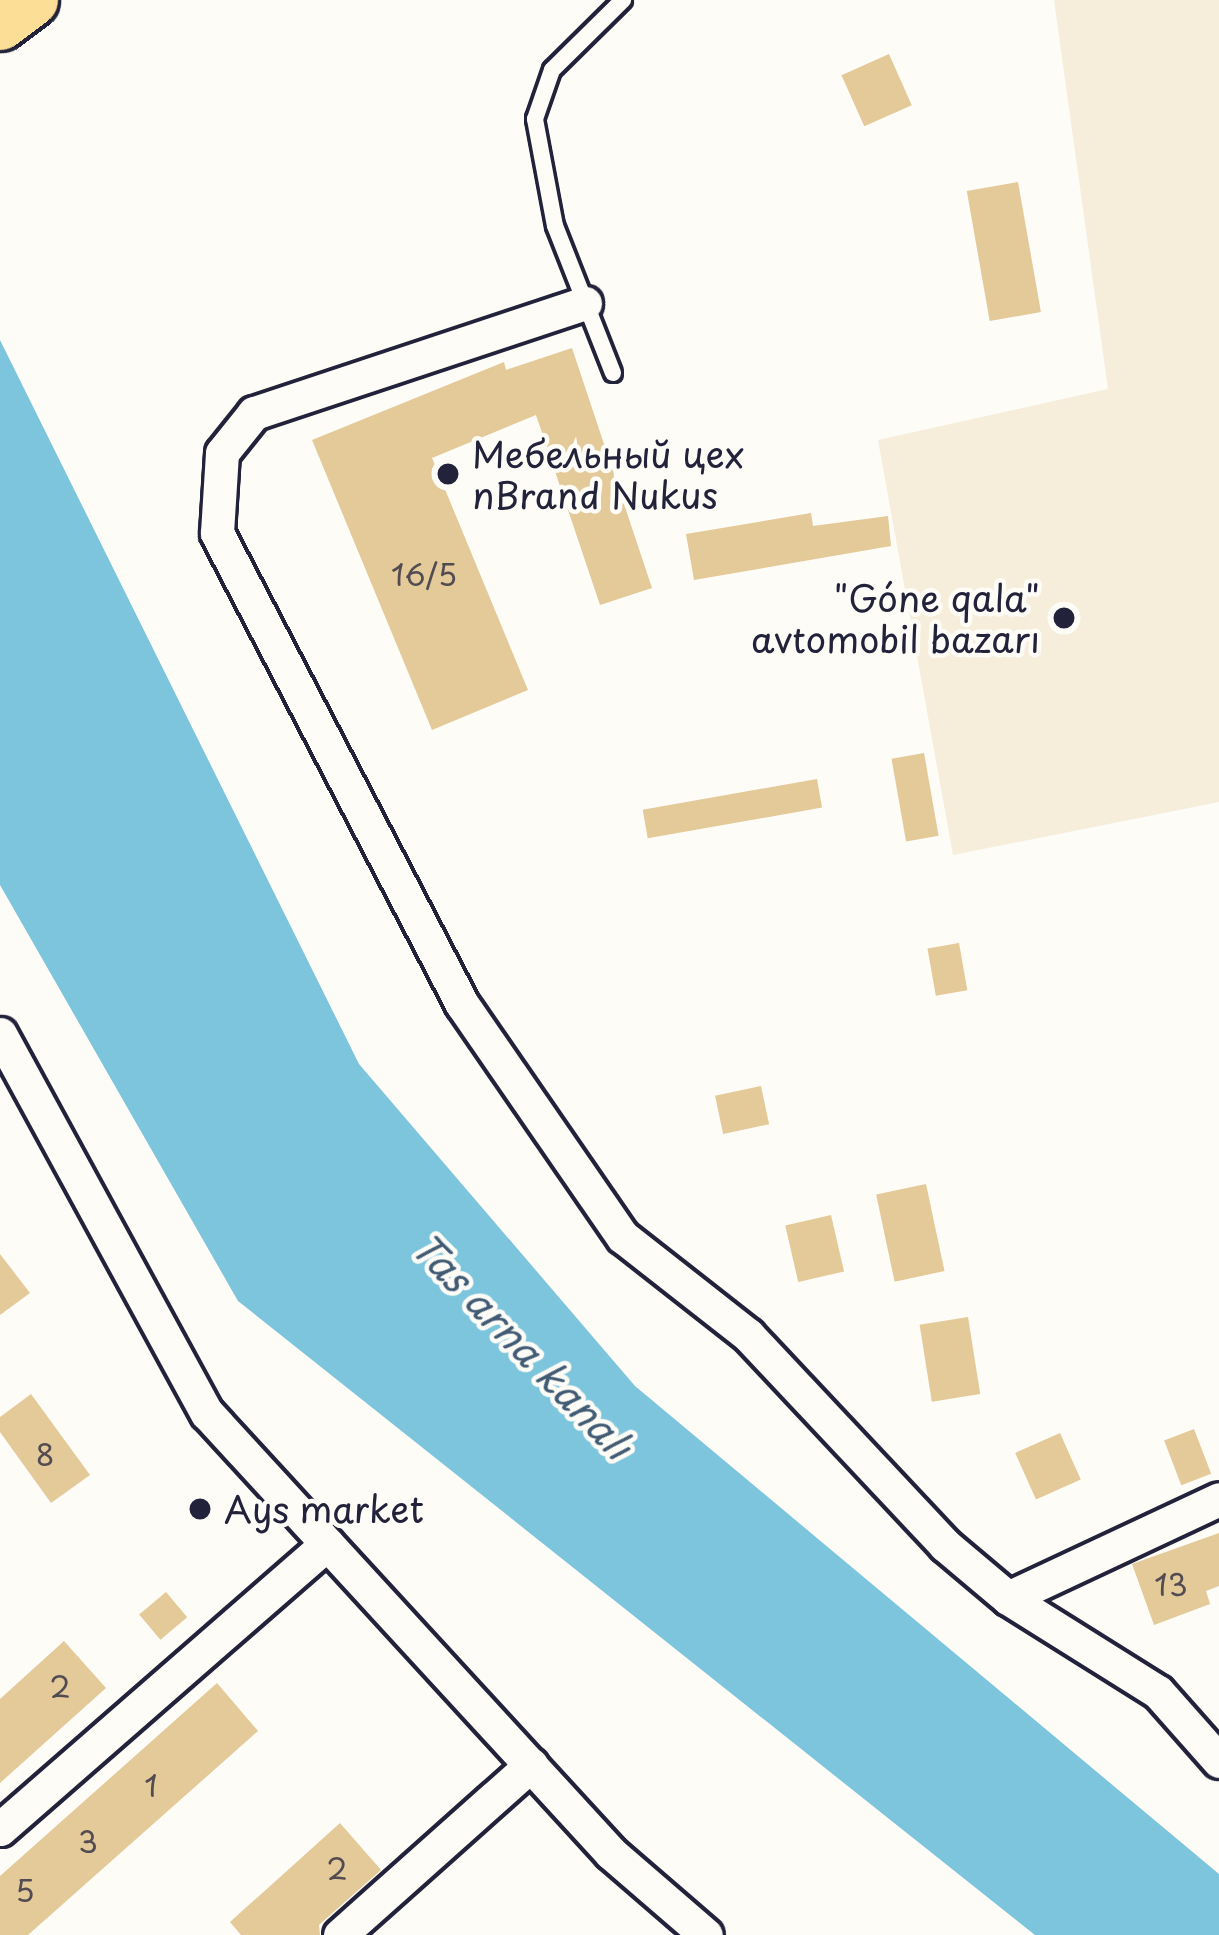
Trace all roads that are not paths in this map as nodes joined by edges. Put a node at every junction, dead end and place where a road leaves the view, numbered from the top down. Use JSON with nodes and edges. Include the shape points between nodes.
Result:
{"nodes":[{"id":1,"x":32,"y":0,"type":"edge"},
{"id":2,"x":623,"y":0,"type":"edge"},
{"id":3,"x":0,"y":24,"type":"edge"},
{"id":4,"x":585,"y":302,"type":"junction"},
{"id":5,"x":613,"y":373,"type":"dead end"},
{"id":6,"x":0,"y":1034,"type":"edge"},
{"id":7,"x":1219,"y":1499,"type":"edge"},
{"id":8,"x":327,"y":1544,"type":"junction"},
{"id":9,"x":1008,"y":1598,"type":"junction"},
{"id":10,"x":1219,"y":1761,"type":"edge"},
{"id":11,"x":531,"y":1766,"type":"junction"},
{"id":12,"x":0,"y":1829,"type":"edge"},
{"id":13,"x":340,"y":1935,"type":"edge"},
{"id":14,"x":706,"y":1935,"type":"edge"}],
"edges":[{"from":1,"to":3,"type":"main road"},
{"from":2,"to":4,"type":"lane","via":[[552,70],[536,119],[549,204]]},
{"from":4,"to":5,"type":"lane"},
{"from":4,"to":9,"type":"street","via":[[254,413],[222,453],[217,532],[462,1004],[622,1237],[748,1335],[945,1545]]},
{"from":6,"to":8,"type":"street","via":[[207,1413]]},
{"from":7,"to":9,"type":"street"},
{"from":8,"to":11,"type":"street"},
{"from":8,"to":12,"type":"street"},
{"from":9,"to":10,"type":"street","via":[[1158,1692]]},
{"from":11,"to":13,"type":"street"},
{"from":11,"to":14,"type":"street","via":[[611,1853]]}]}
